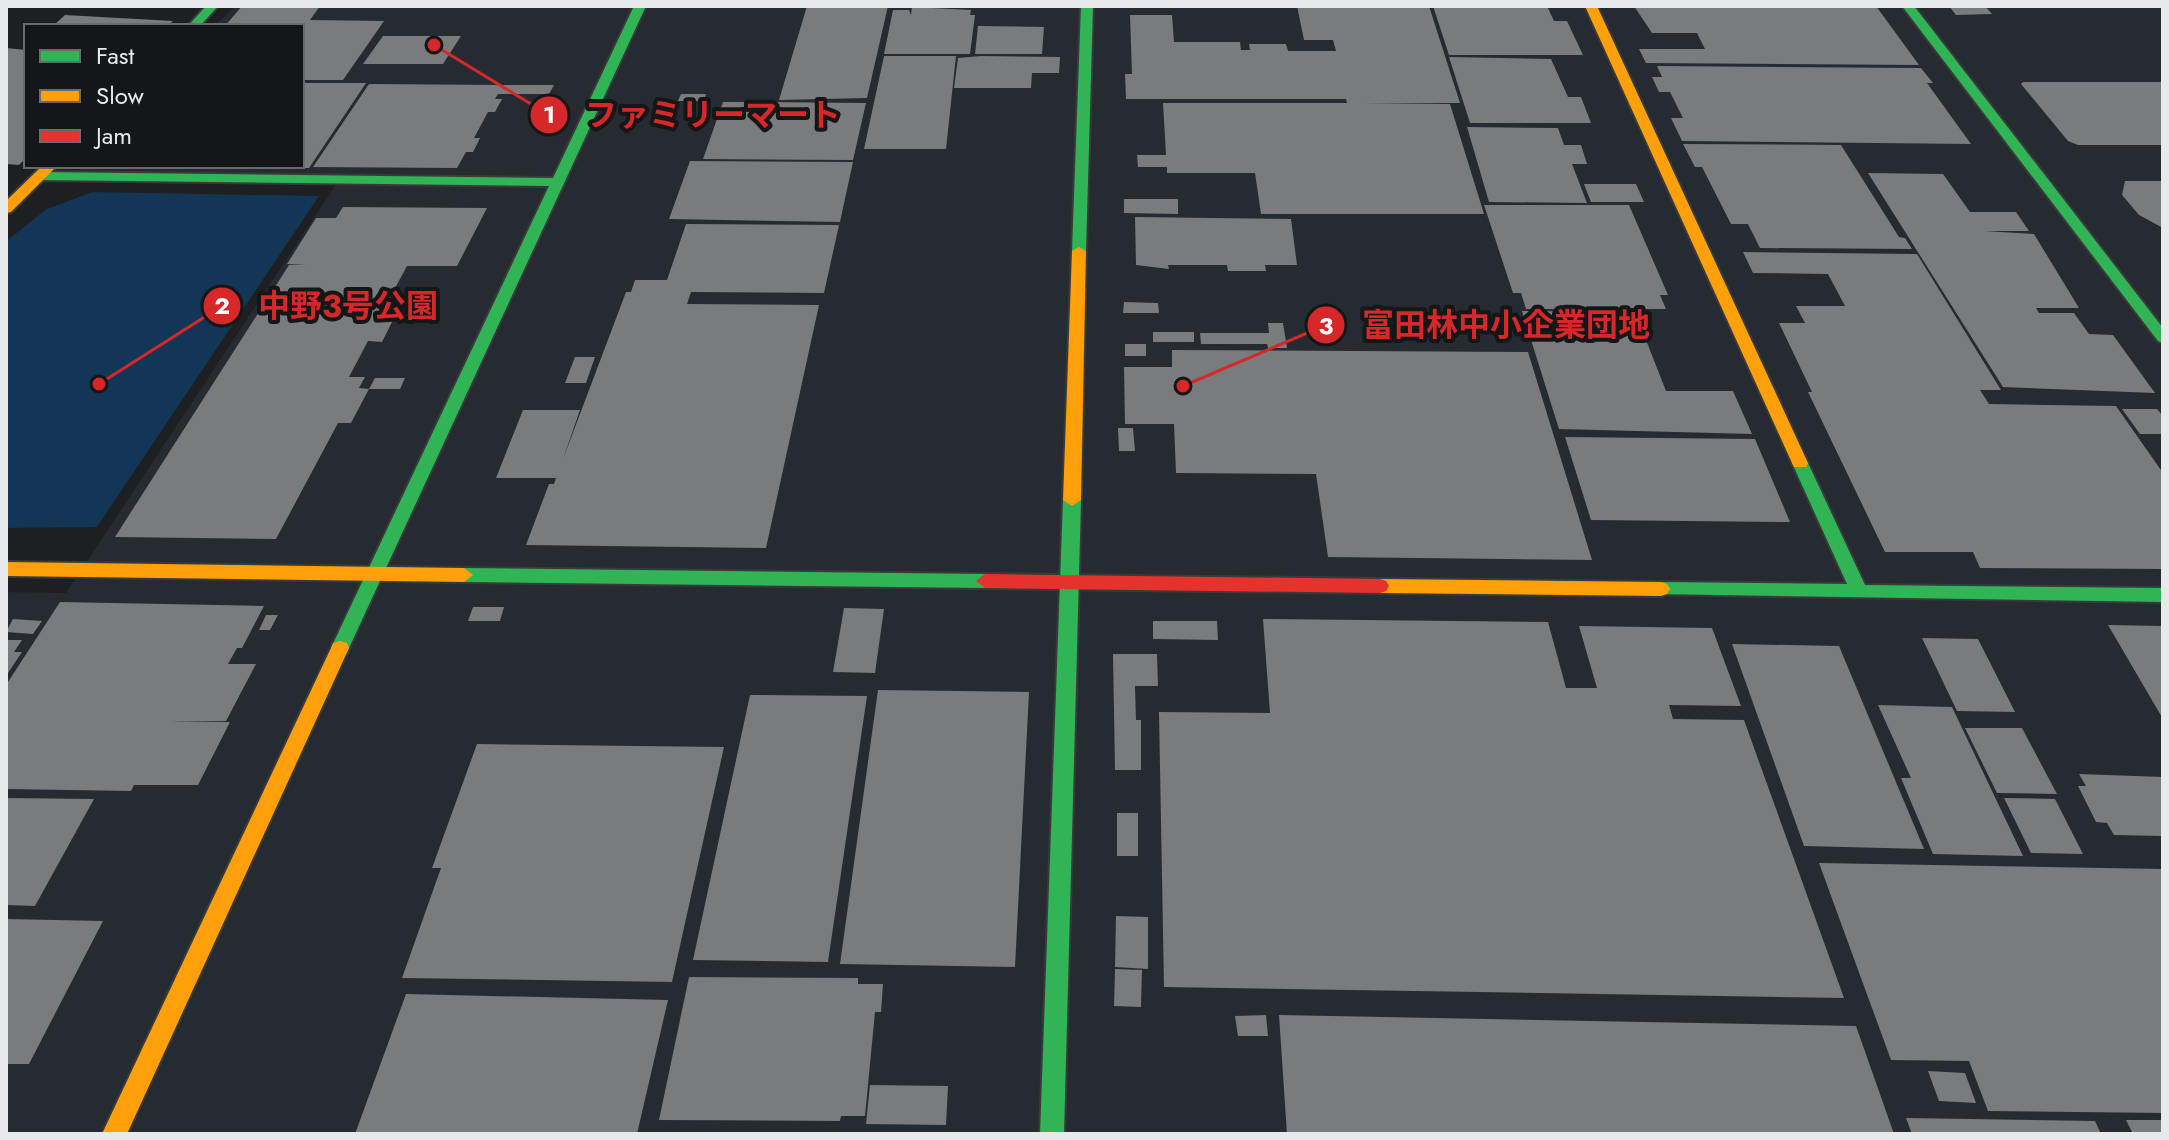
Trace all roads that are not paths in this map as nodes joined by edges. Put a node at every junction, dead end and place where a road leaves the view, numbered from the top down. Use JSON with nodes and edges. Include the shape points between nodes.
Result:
{"nodes":[{"id":1,"x":212,"y":6,"type":"edge"},
{"id":2,"x":640,"y":6,"type":"edge"},
{"id":3,"x":1087,"y":6,"type":"edge"},
{"id":4,"x":1591,"y":6,"type":"edge"},
{"id":5,"x":1908,"y":6,"type":"edge"},
{"id":6,"x":196,"y":24,"type":"edge"},
{"id":7,"x":45,"y":171,"type":"edge"},
{"id":8,"x":559,"y":182,"type":"junction"},
{"id":9,"x":6,"y":209,"type":"edge"},
{"id":10,"x":2163,"y":338,"type":"edge"},
{"id":11,"x":6,"y":569,"type":"edge"},
{"id":12,"x":374,"y":574,"type":"junction"},
{"id":13,"x":1069,"y":582,"type":"junction"},
{"id":14,"x":1859,"y":591,"type":"junction"},
{"id":15,"x":2163,"y":595,"type":"edge"},
{"id":16,"x":114,"y":1134,"type":"edge"},
{"id":17,"x":1052,"y":1134,"type":"edge"}],
"edges":[{"from":1,"to":6,"type":"street"},
{"from":2,"to":8,"type":"street"},
{"from":3,"to":13,"type":"street"},
{"from":4,"to":14,"type":"street"},
{"from":5,"to":10,"type":"street"},
{"from":7,"to":8,"type":"street"},
{"from":7,"to":9,"type":"street"},
{"from":8,"to":12,"type":"street"},
{"from":11,"to":12,"type":"street"},
{"from":12,"to":13,"type":"street"},
{"from":12,"to":16,"type":"street"},
{"from":13,"to":14,"type":"street"},
{"from":13,"to":17,"type":"street"},
{"from":14,"to":15,"type":"street"}]}
